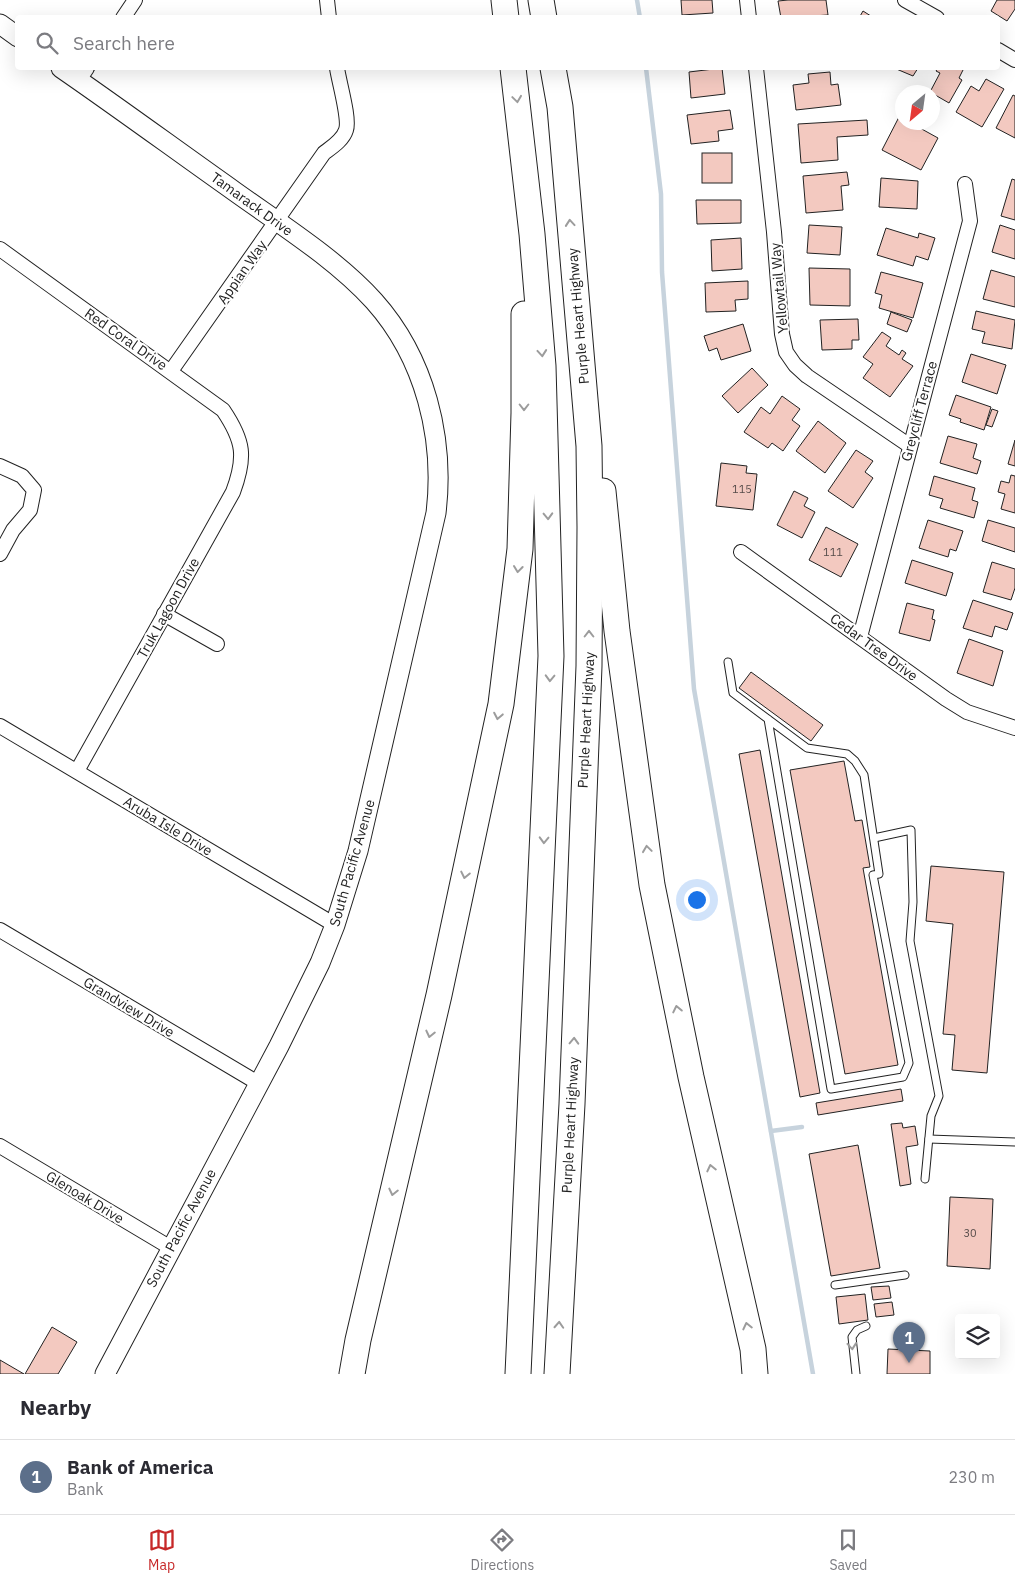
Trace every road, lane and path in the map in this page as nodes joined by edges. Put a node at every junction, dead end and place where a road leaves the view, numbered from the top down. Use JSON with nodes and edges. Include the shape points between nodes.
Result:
{"nodes":[{"id":1,"x":136,"y":0,"type":"edge"},
{"id":2,"x":326,"y":0,"type":"edge"},
{"id":3,"x":504,"y":0,"type":"edge"},
{"id":4,"x":542,"y":0,"type":"edge"},
{"id":5,"x":747,"y":0,"type":"edge"},
{"id":6,"x":905,"y":0,"type":"edge"},
{"id":7,"x":125,"y":15,"type":"edge"},
{"id":8,"x":328,"y":15,"type":"edge"},
{"id":9,"x":506,"y":15,"type":"edge"},
{"id":10,"x":544,"y":15,"type":"edge"},
{"id":11,"x":749,"y":15,"type":"edge"},
{"id":12,"x":932,"y":15,"type":"edge"},
{"id":13,"x":0,"y":24,"type":"edge"},
{"id":14,"x":15,"y":34,"type":"edge"},
{"id":15,"x":1000,"y":51,"type":"edge"},
{"id":16,"x":1015,"y":60,"type":"edge"},
{"id":17,"x":68,"y":70,"type":"edge"},
{"id":18,"x":337,"y":70,"type":"edge"},
{"id":19,"x":513,"y":70,"type":"edge"},
{"id":20,"x":553,"y":70,"type":"edge"},
{"id":21,"x":756,"y":70,"type":"edge"},
{"id":22,"x":83,"y":74,"type":"edge"},
{"id":23,"x":522,"y":130,"type":"junction"},
{"id":24,"x":965,"y":184,"type":"dead end"},
{"id":25,"x":277,"y":222,"type":"junction"},
{"id":26,"x":0,"y":249,"type":"edge"},
{"id":27,"x":416,"y":367,"type":"joint"},
{"id":28,"x":171,"y":371,"type":"junction"},
{"id":29,"x":240,"y":440,"type":"joint"},
{"id":30,"x":589,"y":446,"type":"junction"},
{"id":31,"x":910,"y":446,"type":"junction"},
{"id":32,"x":0,"y":466,"type":"edge"},
{"id":33,"x":741,"y":552,"type":"dead end"},
{"id":34,"x":0,"y":554,"type":"edge"},
{"id":35,"x":164,"y":614,"type":"junction"},
{"id":36,"x":860,"y":636,"type":"junction"},
{"id":37,"x":217,"y":644,"type":"dead end"},
{"id":38,"x":728,"y":662,"type":"dead end"},
{"id":39,"x":768,"y":719,"type":"junction"},
{"id":40,"x":0,"y":726,"type":"edge"},
{"id":41,"x":1015,"y":726,"type":"edge"},
{"id":42,"x":77,"y":772,"type":"junction"},
{"id":43,"x":874,"y":838,"type":"junction"},
{"id":44,"x":336,"y":925,"type":"junction"},
{"id":45,"x":0,"y":930,"type":"edge"},
{"id":46,"x":258,"y":1084,"type":"junction"},
{"id":47,"x":929,"y":1139,"type":"junction"},
{"id":48,"x":1015,"y":1142,"type":"edge"},
{"id":49,"x":0,"y":1146,"type":"edge"},
{"id":50,"x":925,"y":1179,"type":"dead end"},
{"id":51,"x":171,"y":1248,"type":"junction"},
{"id":52,"x":905,"y":1275,"type":"dead end"},
{"id":53,"x":835,"y":1286,"type":"dead end"},
{"id":54,"x":866,"y":1326,"type":"dead end"},
{"id":55,"x":105,"y":1374,"type":"edge"},
{"id":56,"x":352,"y":1374,"type":"edge"},
{"id":57,"x":518,"y":1374,"type":"edge"},
{"id":58,"x":557,"y":1374,"type":"edge"},
{"id":59,"x":755,"y":1374,"type":"edge"},
{"id":60,"x":856,"y":1374,"type":"edge"}],
"edges":[{"from":1,"to":7,"type":"street"},
{"from":2,"to":8,"type":"street"},
{"from":3,"to":9,"type":"highway"},
{"from":4,"to":10,"type":"highway"},
{"from":5,"to":11,"type":"street"},
{"from":6,"to":12,"type":"street"},
{"from":13,"to":14,"type":"street"},
{"from":15,"to":16,"type":"street"},
{"from":17,"to":22,"type":"street","name":"Tamarack Drive"},
{"from":18,"to":25,"type":"street","name":"Appian Way","via":[[347,114],[346,130],[339,141],[324,153]]},
{"from":19,"to":23,"type":"highway","one_way":true},
{"from":30,"to":20,"type":"highway","name":"Purple Heart Highway","one_way":true,"via":[[560,107]]},
{"from":21,"to":31,"type":"street","name":"Yellowtail Way","via":[[786,352],[808,376]]},
{"from":22,"to":25,"type":"street","name":"Tamarack Drive"},
{"from":23,"to":56,"type":"highway","one_way":true,"via":[[523,480],[520,549],[502,695],[439,995]]},
{"from":23,"to":57,"type":"highway","one_way":true,"via":[[543,366],[551,656]]},
{"from":24,"to":31,"type":"street","name":"Greycliff Terrace","via":[[970,220]]},
{"from":25,"to":27,"type":"street","name":"Tamarack Drive","via":[[356,283],[390,322]]},
{"from":25,"to":28,"type":"street","name":"Appian Way"},
{"from":26,"to":28,"type":"street","name":"Red Coral Drive"},
{"from":27,"to":44,"type":"street","name":"South Pacific Avenue","via":[[435,428],[439,492],[436,513],[358,851]]},
{"from":28,"to":29,"type":"street","name":"Red Coral Drive","via":[[224,410]]},
{"from":29,"to":35,"type":"street","name":"Truk Lagoon Drive","via":[[241,471],[233,492]]},
{"from":58,"to":30,"type":"highway","name":"Purple Heart Highway","one_way":true,"via":[[572,1104],[589,666]]},
{"from":59,"to":30,"type":"highway","one_way":true,"via":[[652,885],[619,640],[605,497]]},
{"from":31,"to":36,"type":"street","name":"Greycliff Terrace"},
{"from":32,"to":34,"type":"street","via":[[22,476],[34,490],[30,510],[13,530]]},
{"from":33,"to":36,"type":"street","name":"Cedar Tree Drive"},
{"from":35,"to":37,"type":"street"},
{"from":35,"to":42,"type":"street","name":"Truk Lagoon Drive"},
{"from":36,"to":41,"type":"street","name":"Cedar Tree Drive","via":[[967,712]]},
{"from":38,"to":39,"type":"lane","via":[[733,693]]},
{"from":39,"to":43,"type":"lane","via":[[807,748],[847,754],[854,761],[864,775]]},
{"from":39,"to":43,"type":"lane","via":[[831,1089],[903,1077],[909,1063],[873,875],[880,874]]},
{"from":40,"to":42,"type":"street","name":"Aruba Isle Drive"},
{"from":42,"to":44,"type":"street","name":"Aruba Isle Drive"},
{"from":43,"to":47,"type":"lane","via":[[912,830],[910,941],[939,1096],[931,1116]]},
{"from":44,"to":46,"type":"street","name":"South Pacific Avenue"},
{"from":45,"to":46,"type":"street","name":"Grandview Drive"},
{"from":46,"to":51,"type":"street","name":"South Pacific Avenue"},
{"from":47,"to":48,"type":"lane"},
{"from":47,"to":50,"type":"lane"},
{"from":49,"to":51,"type":"street","name":"Glenoak Drive"},
{"from":51,"to":55,"type":"street","name":"South Pacific Avenue"},
{"from":52,"to":53,"type":"lane"},
{"from":54,"to":60,"type":"lane","one_way":true,"via":[[852,1337]]}]}
